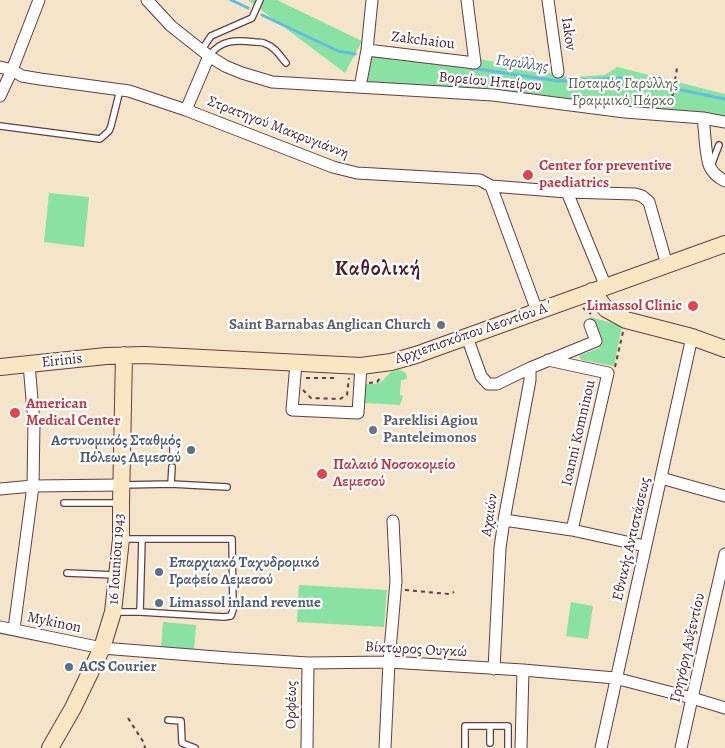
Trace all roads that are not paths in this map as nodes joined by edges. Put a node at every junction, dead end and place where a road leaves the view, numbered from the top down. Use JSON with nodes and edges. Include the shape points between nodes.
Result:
{"nodes":[{"id":1,"x":39,"y":0,"type":"edge"},
{"id":2,"x":147,"y":0,"type":"edge"},
{"id":3,"x":260,"y":0,"type":"edge"},
{"id":4,"x":372,"y":0,"type":"edge"},
{"id":5,"x":467,"y":0,"type":"edge"},
{"id":6,"x":548,"y":0,"type":"edge"},
{"id":7,"x":367,"y":50,"type":"junction"},
{"id":8,"x":205,"y":53,"type":"junction"},
{"id":9,"x":286,"y":62,"type":"dead end"},
{"id":10,"x":0,"y":67,"type":"edge"},
{"id":11,"x":12,"y":70,"type":"junction"},
{"id":12,"x":558,"y":72,"type":"dead end"},
{"id":13,"x":360,"y":87,"type":"junction"},
{"id":14,"x":120,"y":90,"type":"junction"},
{"id":15,"x":0,"y":96,"type":"edge"},
{"id":16,"x":186,"y":110,"type":"junction"},
{"id":17,"x":703,"y":118,"type":"junction"},
{"id":18,"x":725,"y":122,"type":"edge"},
{"id":19,"x":0,"y":126,"type":"edge"},
{"id":20,"x":719,"y":145,"type":"dead end"},
{"id":21,"x":710,"y":168,"type":"junction"},
{"id":22,"x":725,"y":180,"type":"edge"},
{"id":23,"x":491,"y":186,"type":"junction"},
{"id":24,"x":567,"y":192,"type":"junction"},
{"id":25,"x":725,"y":244,"type":"edge"},
{"id":26,"x":667,"y":264,"type":"junction"},
{"id":27,"x":599,"y":289,"type":"junction"},
{"id":28,"x":537,"y":312,"type":"junction"},
{"id":29,"x":590,"y":325,"type":"dead end"},
{"id":30,"x":467,"y":337,"type":"junction"},
{"id":31,"x":692,"y":337,"type":"junction"},
{"id":32,"x":725,"y":349,"type":"edge"},
{"id":33,"x":124,"y":355,"type":"junction"},
{"id":34,"x":548,"y":360,"type":"junction"},
{"id":35,"x":29,"y":364,"type":"junction"},
{"id":36,"x":0,"y":367,"type":"edge"},
{"id":37,"x":530,"y":368,"type":"junction"},
{"id":38,"x":300,"y":369,"type":"junction"},
{"id":39,"x":362,"y":374,"type":"junction"},
{"id":40,"x":173,"y":441,"type":"dead end"},
{"id":41,"x":172,"y":455,"type":"dead end"},
{"id":42,"x":172,"y":468,"type":"dead end"},
{"id":43,"x":661,"y":478,"type":"junction"},
{"id":44,"x":171,"y":484,"type":"junction"},
{"id":45,"x":121,"y":485,"type":"junction"},
{"id":46,"x":32,"y":486,"type":"junction"},
{"id":47,"x":228,"y":487,"type":"dead end"},
{"id":48,"x":0,"y":489,"type":"edge"},
{"id":49,"x":725,"y":496,"type":"edge"},
{"id":50,"x":64,"y":503,"type":"dead end"},
{"id":51,"x":121,"y":503,"type":"junction"},
{"id":52,"x":504,"y":520,"type":"junction"},
{"id":53,"x":393,"y":521,"type":"dead end"},
{"id":54,"x":572,"y":530,"type":"junction"},
{"id":55,"x":121,"y":539,"type":"junction"},
{"id":56,"x":142,"y":539,"type":"junction"},
{"id":57,"x":645,"y":546,"type":"junction"},
{"id":58,"x":725,"y":554,"type":"edge"},
{"id":59,"x":67,"y":572,"type":"dead end"},
{"id":60,"x":117,"y":575,"type":"junction"},
{"id":61,"x":113,"y":612,"type":"junction"},
{"id":62,"x":140,"y":612,"type":"junction"},
{"id":63,"x":0,"y":627,"type":"edge"},
{"id":64,"x":14,"y":629,"type":"junction"},
{"id":65,"x":102,"y":648,"type":"junction"},
{"id":66,"x":308,"y":662,"type":"junction"},
{"id":67,"x":389,"y":662,"type":"junction"},
{"id":68,"x":494,"y":669,"type":"junction"},
{"id":69,"x":523,"y":670,"type":"junction"},
{"id":70,"x":616,"y":678,"type":"junction"},
{"id":71,"x":692,"y":698,"type":"junction"},
{"id":72,"x":725,"y":708,"type":"edge"},
{"id":73,"x":168,"y":720,"type":"dead end"},
{"id":74,"x":490,"y":726,"type":"junction"},
{"id":75,"x":488,"y":739,"type":"dead end"},
{"id":76,"x":50,"y":748,"type":"edge"},
{"id":77,"x":195,"y":748,"type":"edge"},
{"id":78,"x":307,"y":748,"type":"edge"},
{"id":79,"x":385,"y":748,"type":"edge"},
{"id":80,"x":465,"y":748,"type":"edge"},
{"id":81,"x":508,"y":748,"type":"edge"},
{"id":82,"x":521,"y":748,"type":"edge"},
{"id":83,"x":601,"y":748,"type":"edge"},
{"id":84,"x":681,"y":748,"type":"edge"}],
"edges":[{"from":1,"to":11,"type":"street"},
{"from":2,"to":8,"type":"street","name":"Βορείου Ηπείρου","via":[[171,26]]},
{"from":3,"to":8,"type":"lane","via":[[252,18],[211,36]]},
{"from":4,"to":7,"type":"street"},
{"from":5,"to":7,"type":"street","name":"Zakchaiou","via":[[475,63]]},
{"from":6,"to":12,"type":"street","name":"Iakov"},
{"from":7,"to":13,"type":"street"},
{"from":8,"to":9,"type":"lane","via":[[227,42],[243,40],[267,44]]},
{"from":8,"to":13,"type":"street","name":"Βορείου Ηπείρου","via":[[225,66],[272,82]]},
{"from":8,"to":16,"type":"street","via":[[205,66]]},
{"from":10,"to":11,"type":"street","name":"Στρατηγού Μακρυγιάννη"},
{"from":11,"to":14,"type":"street","name":"Στρατηγού Μακρυγιάννη","via":[[22,76]]},
{"from":11,"to":15,"type":"street"},
{"from":13,"to":17,"type":"street","name":"Βορείου Ηπείρου","via":[[493,95],[625,112]]},
{"from":14,"to":16,"type":"street","name":"Στρατηγού Μακρυγιάννη"},
{"from":14,"to":19,"type":"lane","via":[[109,131],[100,139]]},
{"from":16,"to":23,"type":"street","name":"Στρατηγού Μακρυγιάννη","via":[[346,171],[480,180]]},
{"from":17,"to":18,"type":"street","name":"Βορείου Ηπείρου"},
{"from":17,"to":21,"type":"street"},
{"from":20,"to":21,"type":"lane"},
{"from":21,"to":22,"type":"street"},
{"from":23,"to":24,"type":"street","name":"Στρατηγού Μακρυγιάννη"},
{"from":23,"to":28,"type":"street"},
{"from":24,"to":26,"type":"street","name":"Στρατηγού Μακρυγιάννη","via":[[635,194],[647,198]]},
{"from":24,"to":27,"type":"street"},
{"from":25,"to":26,"type":"main road","name":"Αρχιεπισκόπου Λεοντίου Α΄"},
{"from":26,"to":27,"type":"main road","name":"Αρχιεπισκόπου Λεοντίου Α΄"},
{"from":27,"to":28,"type":"main road","name":"Αρχιεπισκόπου Λεοντίου Α΄"},
{"from":27,"to":31,"type":"main road","via":[[606,309],[626,320]]},
{"from":28,"to":30,"type":"main road","name":"Αρχιεπισκόπου Λεοντίου Α΄"},
{"from":29,"to":34,"type":"street","via":[[596,340]]},
{"from":30,"to":37,"type":"street","via":[[481,376],[488,384],[497,384]]},
{"from":30,"to":39,"type":"main road","name":"Αρχιεπισκόπου Λεοντίου Α΄"},
{"from":31,"to":32,"type":"main road"},
{"from":31,"to":43,"type":"street","name":"Εθνικής Αντιστάσεως"},
{"from":33,"to":35,"type":"main road","name":"Eirinis"},
{"from":33,"to":38,"type":"main road","name":"Αρχιεπισκόπου Λεοντίου Α΄","via":[[259,360]]},
{"from":33,"to":45,"type":"main road","name":"16 Iouniou 1943"},
{"from":34,"to":37,"type":"street"},
{"from":34,"to":54,"type":"street","name":"Ioanni Komninou","via":[[608,373]]},
{"from":35,"to":36,"type":"main road","name":"Eirinis"},
{"from":35,"to":46,"type":"street","via":[[34,423]]},
{"from":37,"to":52,"type":"street","name":"Αχαιών"},
{"from":38,"to":39,"type":"main road","name":"Αρχιεπισκόπου Λεοντίου Α΄"},
{"from":38,"to":39,"type":"street","via":[[292,410],[358,413]]},
{"from":40,"to":41,"type":"lane"},
{"from":42,"to":44,"type":"lane"},
{"from":43,"to":49,"type":"street"},
{"from":43,"to":57,"type":"street","name":"Εθνικής Αντιστάσεως"},
{"from":44,"to":45,"type":"lane"},
{"from":44,"to":47,"type":"lane"},
{"from":45,"to":46,"type":"street"},
{"from":45,"to":51,"type":"main road","name":"16 Iouniou 1943"},
{"from":46,"to":48,"type":"street"},
{"from":46,"to":64,"type":"street"},
{"from":50,"to":51,"type":"lane"},
{"from":51,"to":55,"type":"main road","name":"16 Iouniou 1943"},
{"from":52,"to":54,"type":"street"},
{"from":52,"to":68,"type":"street","name":"Αχαιών","via":[[499,553]]},
{"from":53,"to":67,"type":"street","via":[[396,581]]},
{"from":54,"to":57,"type":"street"},
{"from":55,"to":56,"type":"lane"},
{"from":55,"to":60,"type":"main road","name":"16 Iouniou 1943"},
{"from":56,"to":62,"type":"lane"},
{"from":56,"to":62,"type":"lane","via":[[232,539],[233,610],[231,616],[224,617]]},
{"from":57,"to":70,"type":"street","name":"Εθνικής Αντιστάσεως"},
{"from":58,"to":71,"type":"street","name":"Γρηγόρη Αυξεντίου"},
{"from":59,"to":60,"type":"lane"},
{"from":60,"to":61,"type":"main road","name":"16 Iouniou 1943"},
{"from":61,"to":62,"type":"lane"},
{"from":61,"to":65,"type":"main road","name":"16 Iouniou 1943"},
{"from":63,"to":64,"type":"street","name":"Mykinon"},
{"from":64,"to":65,"type":"street","name":"Mykinon"},
{"from":65,"to":66,"type":"street","name":"Βίκτωρος Ουγκώ"},
{"from":65,"to":76,"type":"main road","name":"16 Iouniou 1943"},
{"from":66,"to":67,"type":"street","name":"Βίκτωρος Ουγκώ"},
{"from":66,"to":78,"type":"street","name":"Ορφέως"},
{"from":67,"to":68,"type":"street","name":"Βίκτωρος Ουγκώ"},
{"from":67,"to":79,"type":"street"},
{"from":68,"to":69,"type":"street","name":"Βίκτωρος Ουγκώ"},
{"from":69,"to":70,"type":"street","name":"Βίκτωρος Ουγκώ"},
{"from":69,"to":82,"type":"street"},
{"from":70,"to":71,"type":"street","name":"Βίκτωρος Ουγκώ"},
{"from":70,"to":83,"type":"street","name":"Εθνικής Αντιστάσεως"},
{"from":71,"to":72,"type":"street","name":"Βίκτωρος Ουγκώ"},
{"from":71,"to":84,"type":"street","name":"Γρηγόρη Αυξεντίου"},
{"from":73,"to":77,"type":"lane","via":[[181,721],[182,742]]},
{"from":74,"to":75,"type":"lane"},
{"from":74,"to":80,"type":"lane","via":[[465,726],[468,737]]},
{"from":74,"to":81,"type":"lane","via":[[508,726]]}]}
